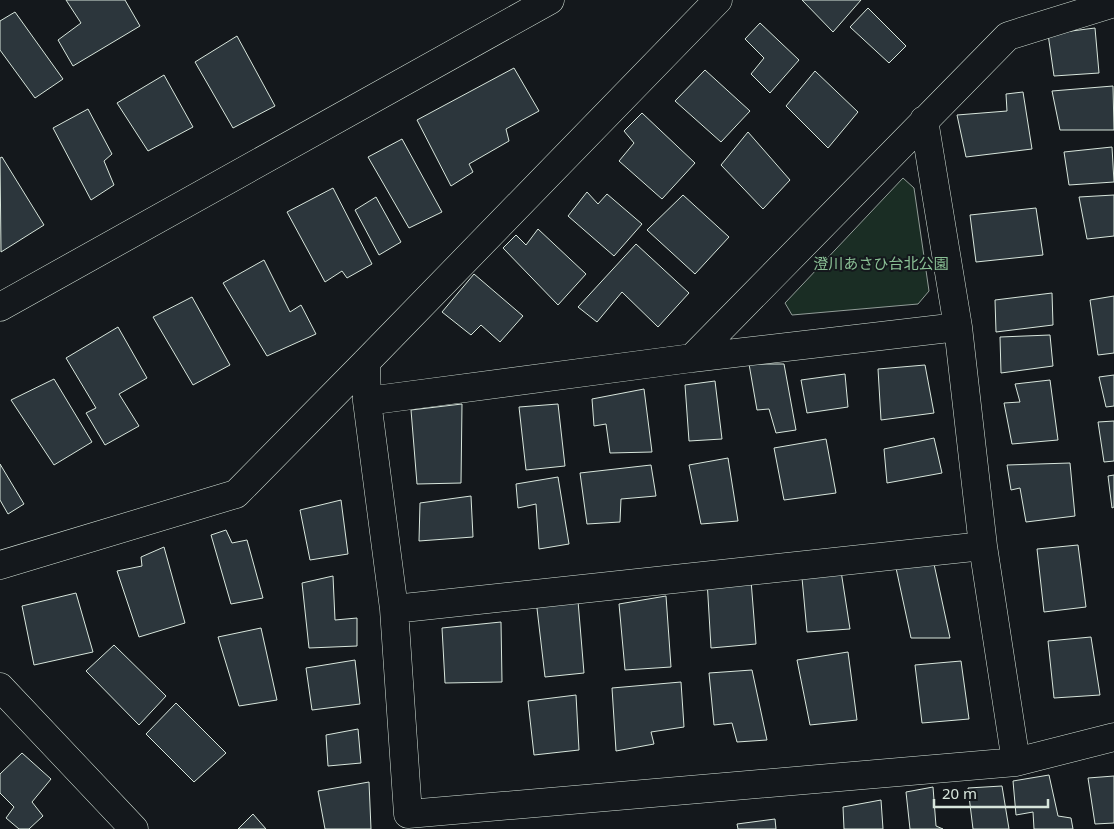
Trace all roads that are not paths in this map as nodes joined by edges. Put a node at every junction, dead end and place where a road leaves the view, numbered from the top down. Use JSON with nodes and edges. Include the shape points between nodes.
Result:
{"nodes":[{"id":1,"x":550,"y":0,"type":"edge"},
{"id":2,"x":718,"y":0,"type":"edge"},
{"id":3,"x":1114,"y":4,"type":"edge"},
{"id":4,"x":924,"y":120,"type":"junction"},
{"id":5,"x":0,"y":307,"type":"edge"},
{"id":6,"x":958,"y":327,"type":"junction"},
{"id":7,"x":692,"y":358,"type":"junction"},
{"id":8,"x":366,"y":362,"type":"junction"},
{"id":9,"x":367,"y":401,"type":"junction"},
{"id":10,"x":983,"y":546,"type":"junction"},
{"id":11,"x":0,"y":564,"type":"edge"},
{"id":12,"x":394,"y":609,"type":"junction"},
{"id":13,"x":0,"y":687,"type":"edge"},
{"id":14,"x":1114,"y":737,"type":"edge"},
{"id":15,"x":1016,"y":762,"type":"junction"},
{"id":16,"x":414,"y":821,"type":"edge"},
{"id":17,"x":134,"y":829,"type":"edge"}],
"edges":[{"from":1,"to":5,"type":"street"},
{"from":2,"to":8,"type":"street"},
{"from":3,"to":4,"type":"street","via":[[1008,36]]},
{"from":4,"to":6,"type":"street"},
{"from":4,"to":7,"type":"street"},
{"from":6,"to":7,"type":"street"},
{"from":6,"to":10,"type":"street"},
{"from":7,"to":9,"type":"street"},
{"from":8,"to":9,"type":"street"},
{"from":8,"to":11,"type":"street","via":[[236,494]]},
{"from":9,"to":12,"type":"street"},
{"from":10,"to":12,"type":"street"},
{"from":10,"to":15,"type":"street"},
{"from":12,"to":16,"type":"street"},
{"from":13,"to":17,"type":"street"},
{"from":14,"to":15,"type":"street"},
{"from":15,"to":16,"type":"street"}]}
